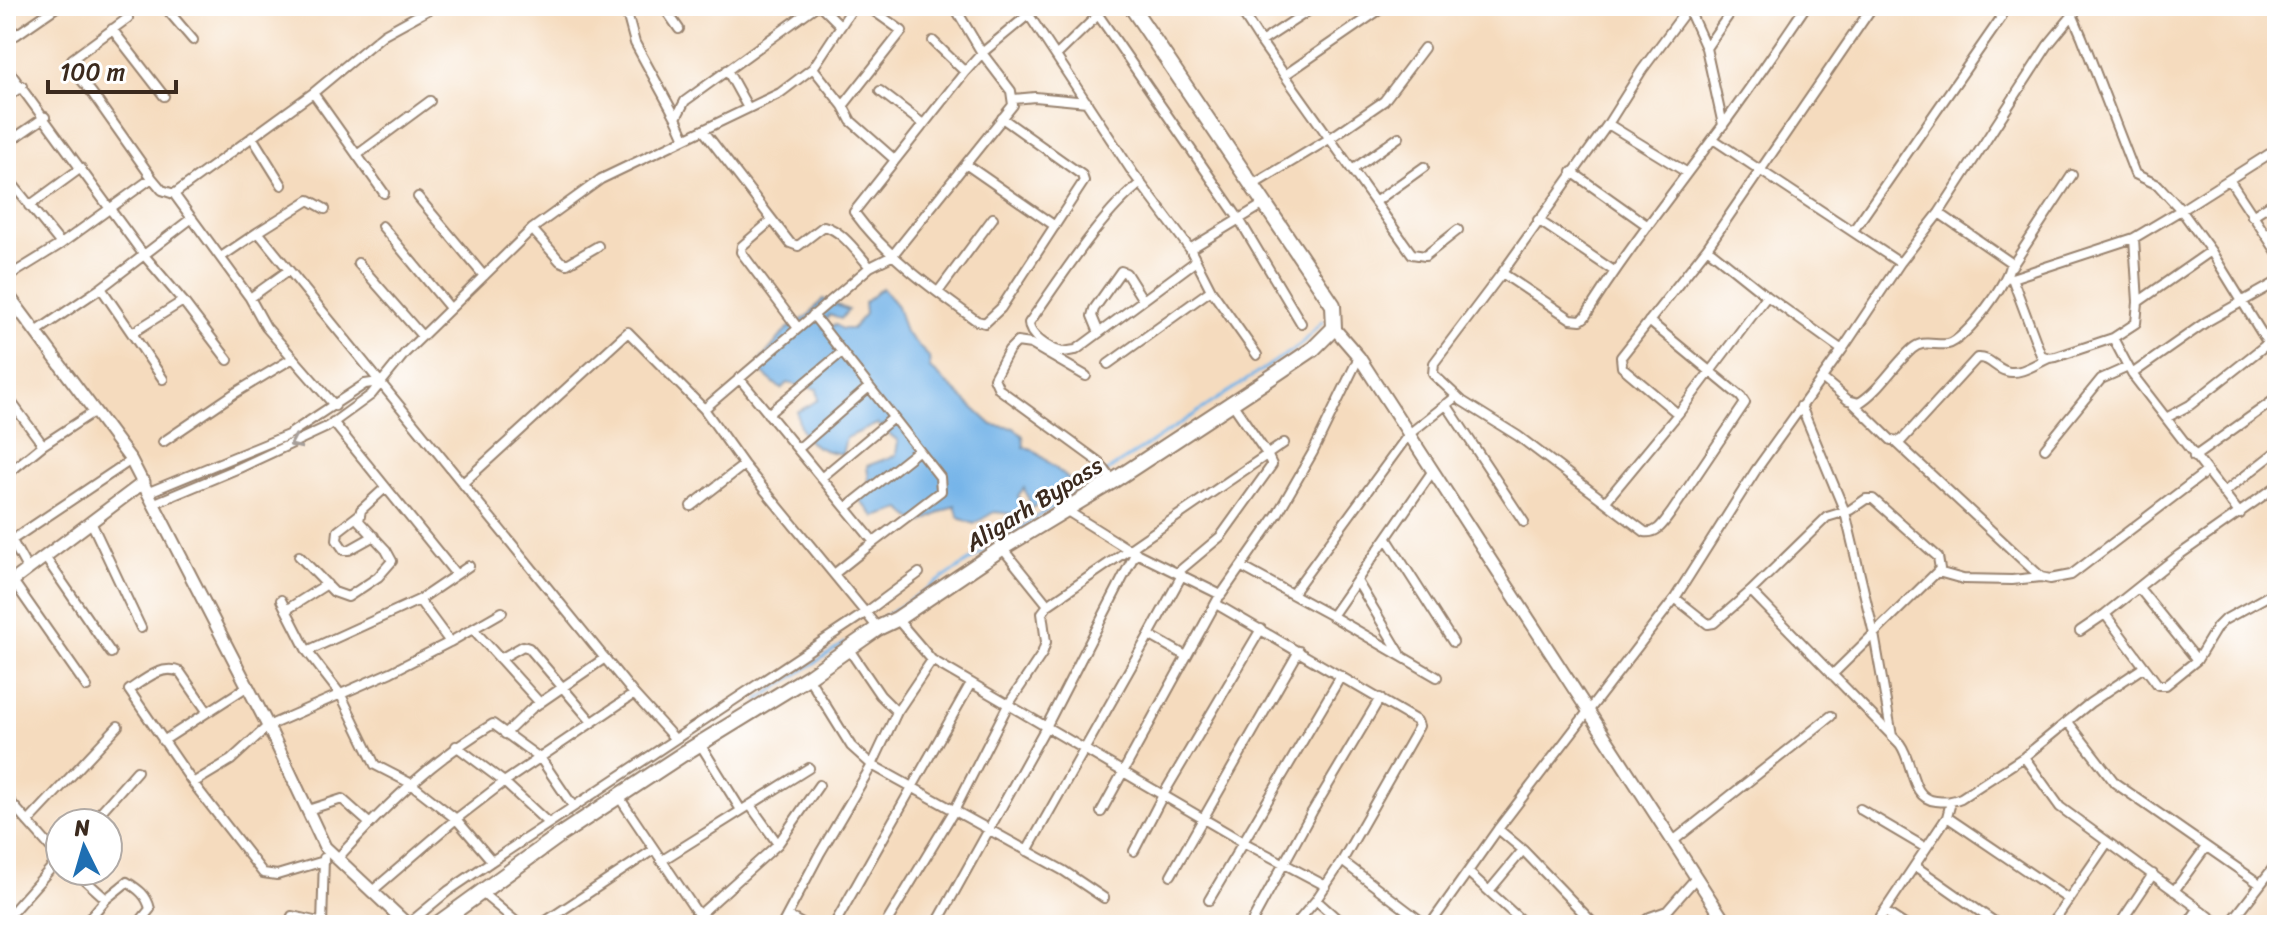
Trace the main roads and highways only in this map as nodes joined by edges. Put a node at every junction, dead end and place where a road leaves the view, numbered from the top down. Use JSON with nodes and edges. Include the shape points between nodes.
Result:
{"nodes":[{"id":1,"x":1131,"y":6,"type":"edge"},
{"id":2,"x":436,"y":925,"type":"edge"}],
"edges":[{"from":1,"to":2,"type":"highway","name":"Aligarh Bypass","via":[[1251,186],[1256,209],[1333,305],[1334,328],[1313,349],[1232,403],[897,619],[872,621],[808,677],[560,835]]}]}
